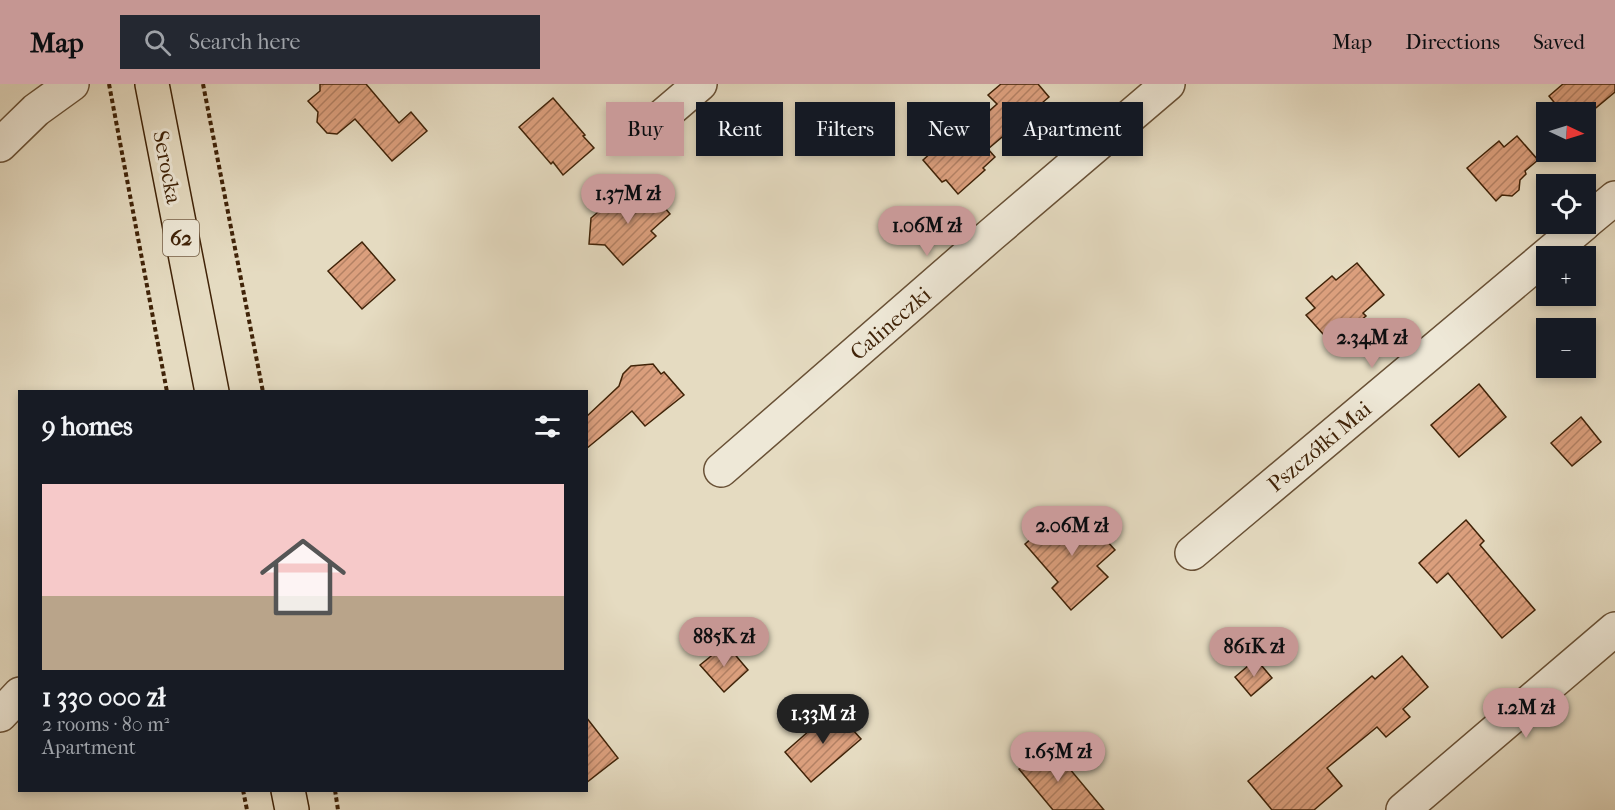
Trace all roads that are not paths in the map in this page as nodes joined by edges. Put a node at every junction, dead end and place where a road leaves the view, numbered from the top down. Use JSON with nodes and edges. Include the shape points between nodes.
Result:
{"nodes":[{"id":1,"x":72,"y":84,"type":"edge"},
{"id":2,"x":152,"y":84,"type":"edge"},
{"id":3,"x":700,"y":84,"type":"edge"},
{"id":4,"x":1168,"y":84,"type":"edge"},
{"id":5,"x":679,"y":102,"type":"edge"},
{"id":6,"x":0,"y":145,"type":"edge"},
{"id":7,"x":1615,"y":198,"type":"edge"},
{"id":8,"x":1596,"y":214,"type":"edge"},
{"id":9,"x":1572,"y":234,"type":"edge"},
{"id":10,"x":212,"y":390,"type":"edge"},
{"id":11,"x":721,"y":470,"type":"dead end"},
{"id":12,"x":1192,"y":553,"type":"dead end"},
{"id":13,"x":1615,"y":629,"type":"edge"},
{"id":14,"x":18,"y":696,"type":"edge"},
{"id":15,"x":0,"y":715,"type":"edge"},
{"id":16,"x":288,"y":792,"type":"edge"},
{"id":17,"x":292,"y":810,"type":"edge"},
{"id":18,"x":1403,"y":810,"type":"edge"}],
"edges":[{"from":1,"to":6,"type":"street","via":[[36,110]]},
{"from":2,"to":10,"type":"main road","name":"Serocka","number":"62"},
{"from":3,"to":5,"type":"street"},
{"from":4,"to":11,"type":"street","name":"Calineczki"},
{"from":7,"to":8,"type":"street","name":"Pszczółki Mai"},
{"from":9,"to":12,"type":"street","name":"Pszczółki Mai"},
{"from":13,"to":18,"type":"street"},
{"from":14,"to":15,"type":"street"},
{"from":16,"to":17,"type":"main road"}]}
